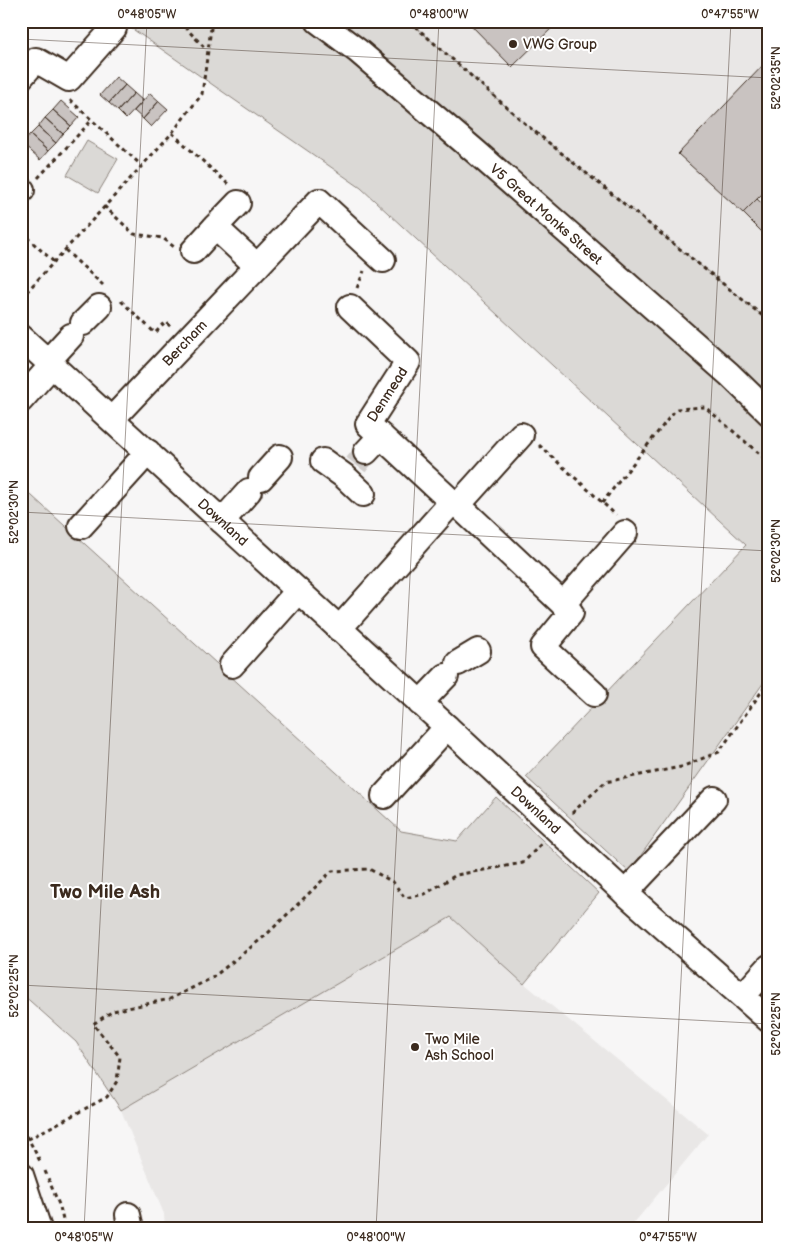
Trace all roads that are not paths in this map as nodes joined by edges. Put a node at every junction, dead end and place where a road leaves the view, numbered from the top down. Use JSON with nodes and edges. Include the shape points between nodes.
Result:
{"nodes":[{"id":1,"x":318,"y":21,"type":"edge"},
{"id":2,"x":114,"y":28,"type":"dead end"},
{"id":3,"x":21,"y":77,"type":"edge"},
{"id":4,"x":238,"y":202,"type":"road end"},
{"id":5,"x":215,"y":226,"type":"junction"},
{"id":6,"x":193,"y":251,"type":"road end"},
{"id":7,"x":378,"y":255,"type":"road end"},
{"id":8,"x":257,"y":266,"type":"junction"},
{"id":9,"x":350,"y":307,"type":"road end"},
{"id":10,"x":96,"y":311,"type":"road end"},
{"id":11,"x":21,"y":337,"type":"edge"},
{"id":12,"x":50,"y":363,"type":"junction"},
{"id":13,"x":729,"y":374,"type":"junction"},
{"id":14,"x":769,"y":388,"type":"edge"},
{"id":15,"x":21,"y":400,"type":"edge"},
{"id":16,"x":769,"y":413,"type":"edge"},
{"id":17,"x":112,"y":419,"type":"junction"},
{"id":18,"x":521,"y":436,"type":"road end"},
{"id":19,"x":148,"y":452,"type":"junction"},
{"id":20,"x":280,"y":457,"type":"dead end"},
{"id":21,"x":362,"y":457,"type":"junction"},
{"id":22,"x":324,"y":460,"type":"dead end"},
{"id":23,"x":363,"y":494,"type":"dead end"},
{"id":24,"x":455,"y":504,"type":"junction"},
{"id":25,"x":222,"y":521,"type":"junction"},
{"id":26,"x":80,"y":526,"type":"dead end"},
{"id":27,"x":625,"y":533,"type":"road end"},
{"id":28,"x":298,"y":592,"type":"junction"},
{"id":29,"x":563,"y":604,"type":"junction"},
{"id":30,"x":339,"y":629,"type":"junction"},
{"id":31,"x":478,"y":651,"type":"dead end"},
{"id":32,"x":232,"y":665,"type":"dead end"},
{"id":33,"x":594,"y":694,"type":"dead end"},
{"id":34,"x":420,"y":703,"type":"junction"},
{"id":35,"x":447,"y":727,"type":"junction"},
{"id":36,"x":384,"y":796,"type":"dead end"},
{"id":37,"x":714,"y":799,"type":"dead end"},
{"id":38,"x":625,"y":893,"type":"junction"},
{"id":39,"x":769,"y":967,"type":"edge"},
{"id":40,"x":743,"y":996,"type":"junction"},
{"id":41,"x":769,"y":1020,"type":"edge"},
{"id":42,"x":21,"y":1175,"type":"edge"},
{"id":43,"x":39,"y":1229,"type":"edge"}],
"edges":[{"from":1,"to":13,"type":"street","name":"V5 Great Monks Street","via":[[476,152]]},
{"from":2,"to":3,"type":"street","via":[[69,78],[36,60]]},
{"from":4,"to":5,"type":"street"},
{"from":5,"to":6,"type":"street"},
{"from":5,"to":8,"type":"street"},
{"from":7,"to":8,"type":"street","name":"Bercham","via":[[319,201]]},
{"from":8,"to":17,"type":"street","name":"Bercham"},
{"from":9,"to":21,"type":"street","name":"Denmead","via":[[408,362],[368,424]]},
{"from":10,"to":12,"type":"street"},
{"from":11,"to":12,"type":"street","name":"Downland"},
{"from":12,"to":15,"type":"street"},
{"from":12,"to":17,"type":"street","name":"Downland"},
{"from":13,"to":14,"type":"street"},
{"from":13,"to":16,"type":"street","name":"V5 Great Monks Street"},
{"from":17,"to":19,"type":"street","name":"Downland"},
{"from":18,"to":24,"type":"street"},
{"from":19,"to":25,"type":"street","name":"Downland"},
{"from":19,"to":26,"type":"street"},
{"from":20,"to":25,"type":"street"},
{"from":21,"to":22,"type":"street"},
{"from":21,"to":23,"type":"street"},
{"from":21,"to":24,"type":"street","name":"Denmead"},
{"from":24,"to":29,"type":"street","name":"Denmead"},
{"from":24,"to":30,"type":"street"},
{"from":25,"to":28,"type":"street","name":"Downland"},
{"from":27,"to":29,"type":"street"},
{"from":28,"to":30,"type":"street","name":"Downland"},
{"from":28,"to":32,"type":"street"},
{"from":29,"to":33,"type":"street","via":[[571,613],[543,647]]},
{"from":30,"to":34,"type":"street","name":"Downland"},
{"from":31,"to":34,"type":"street","via":[[452,670]]},
{"from":34,"to":35,"type":"street","name":"Downland"},
{"from":35,"to":36,"type":"street"},
{"from":35,"to":38,"type":"street","name":"Downland"},
{"from":37,"to":38,"type":"street"},
{"from":38,"to":40,"type":"street","name":"Downland"},
{"from":39,"to":40,"type":"street"},
{"from":40,"to":41,"type":"street","name":"Downland"},
{"from":42,"to":43,"type":"street"}]}
